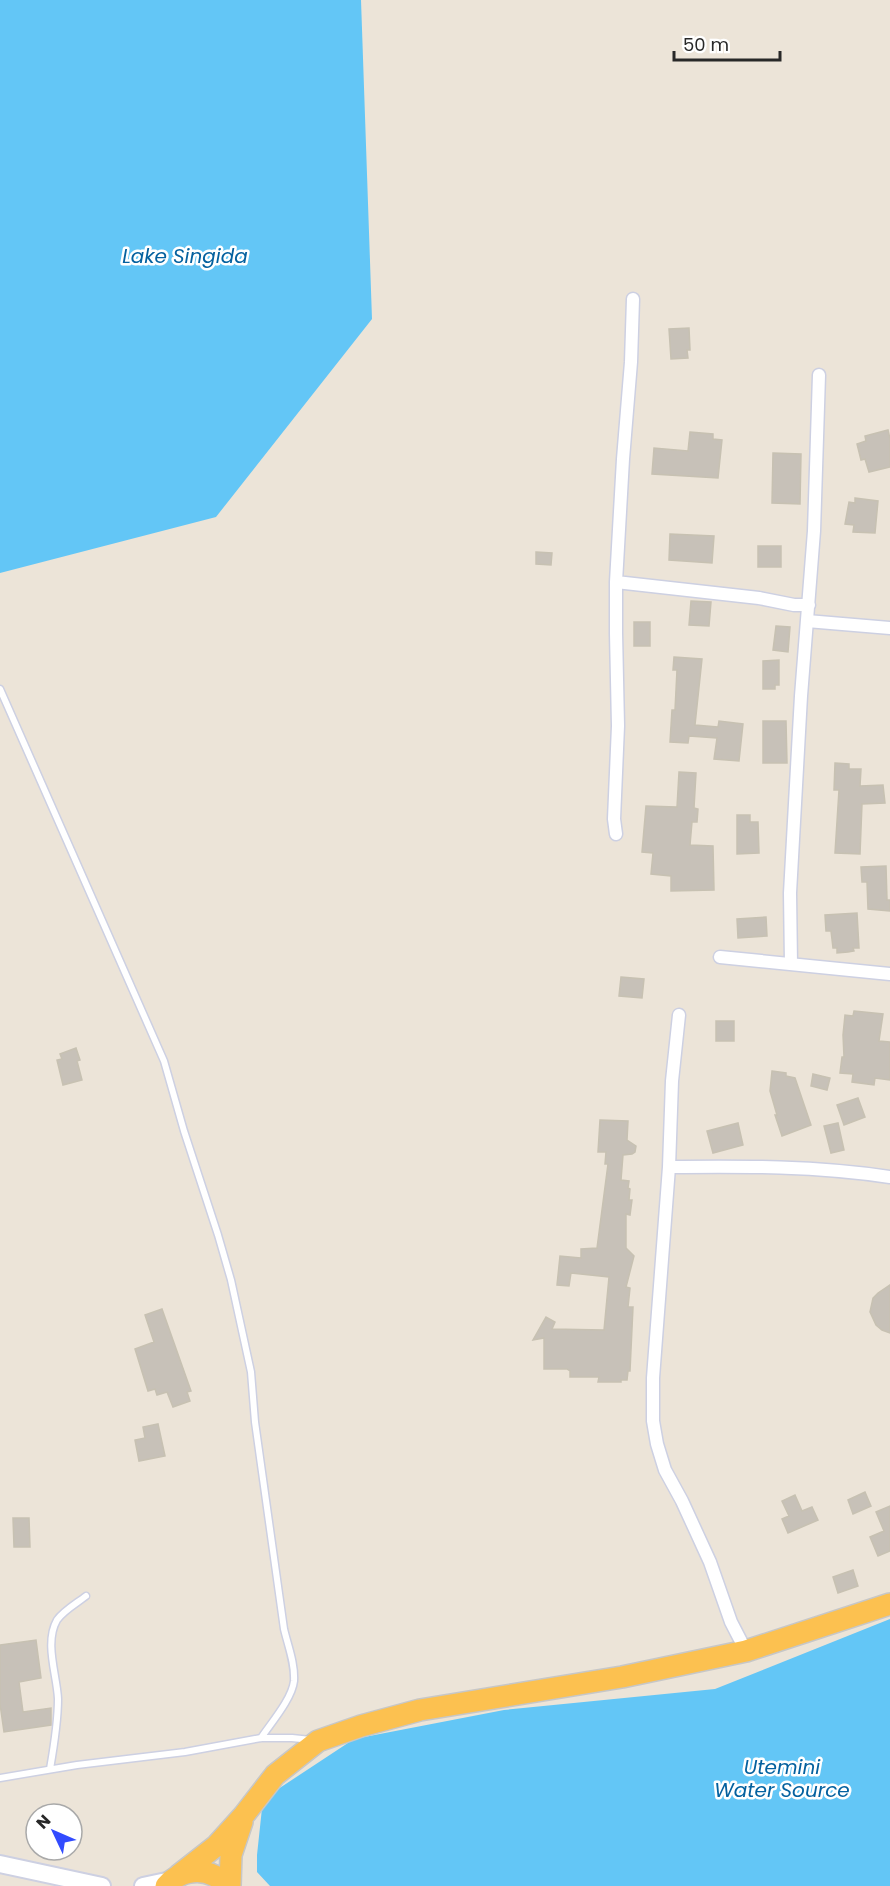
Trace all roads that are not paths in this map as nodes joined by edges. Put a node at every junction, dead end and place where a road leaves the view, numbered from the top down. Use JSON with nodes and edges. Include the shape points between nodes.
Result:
{"nodes":[{"id":1,"x":633,"y":299,"type":"dead end"},
{"id":2,"x":819,"y":375,"type":"dead end"},
{"id":3,"x":616,"y":582,"type":"junction"},
{"id":4,"x":808,"y":605,"type":"junction"},
{"id":5,"x":807,"y":621,"type":"junction"},
{"id":6,"x":890,"y":628,"type":"edge"},
{"id":7,"x":0,"y":689,"type":"edge"},
{"id":8,"x":616,"y":834,"type":"dead end"},
{"id":9,"x":720,"y":957,"type":"dead end"},
{"id":10,"x":791,"y":964,"type":"junction"},
{"id":11,"x":890,"y":974,"type":"edge"},
{"id":12,"x":679,"y":1015,"type":"dead end"},
{"id":13,"x":669,"y":1167,"type":"junction"},
{"id":14,"x":890,"y":1177,"type":"edge"},
{"id":15,"x":86,"y":1596,"type":"dead end"},
{"id":16,"x":890,"y":1604,"type":"edge"},
{"id":17,"x":746,"y":1651,"type":"junction"},
{"id":18,"x":261,"y":1738,"type":"junction"},
{"id":19,"x":318,"y":1741,"type":"junction"},
{"id":20,"x":50,"y":1769,"type":"junction"},
{"id":21,"x":0,"y":1778,"type":"edge"},
{"id":22,"x":244,"y":1815,"type":"junction"},
{"id":23,"x":0,"y":1864,"type":"edge"},
{"id":24,"x":172,"y":1880,"type":"edge"},
{"id":25,"x":102,"y":1886,"type":"edge"},
{"id":26,"x":143,"y":1886,"type":"edge"},
{"id":27,"x":228,"y":1886,"type":"edge"}],
"edges":[{"from":1,"to":3,"type":"street"},
{"from":2,"to":4,"type":"street"},
{"from":3,"to":4,"type":"street"},
{"from":3,"to":8,"type":"street"},
{"from":4,"to":5,"type":"street"},
{"from":5,"to":6,"type":"street"},
{"from":5,"to":10,"type":"street","via":[[791,870]]},
{"from":7,"to":18,"type":"lane","via":[[164,1061],[231,1280],[251,1372],[294,1682]]},
{"from":9,"to":10,"type":"street"},
{"from":10,"to":11,"type":"street"},
{"from":12,"to":13,"type":"street"},
{"from":13,"to":14,"type":"street","via":[[746,1166]]},
{"from":13,"to":17,"type":"street","via":[[653,1421],[665,1470],[710,1562],[731,1622]]},
{"from":15,"to":20,"type":"lane","via":[[58,1619],[52,1634],[58,1700]]},
{"from":16,"to":17,"type":"highway"},
{"from":17,"to":19,"type":"highway","via":[[622,1677],[420,1710]]},
{"from":18,"to":19,"type":"lane"},
{"from":18,"to":20,"type":"lane"},
{"from":19,"to":22,"type":"highway","via":[[275,1775]]},
{"from":20,"to":21,"type":"lane"},
{"from":22,"to":24,"type":"highway","via":[[216,1846]]},
{"from":22,"to":27,"type":"highway","via":[[231,1855]]},
{"from":23,"to":25,"type":"street"},
{"from":24,"to":26,"type":"street"},
{"from":24,"to":27,"type":"highway","via":[[198,1871],[216,1876]]}]}
